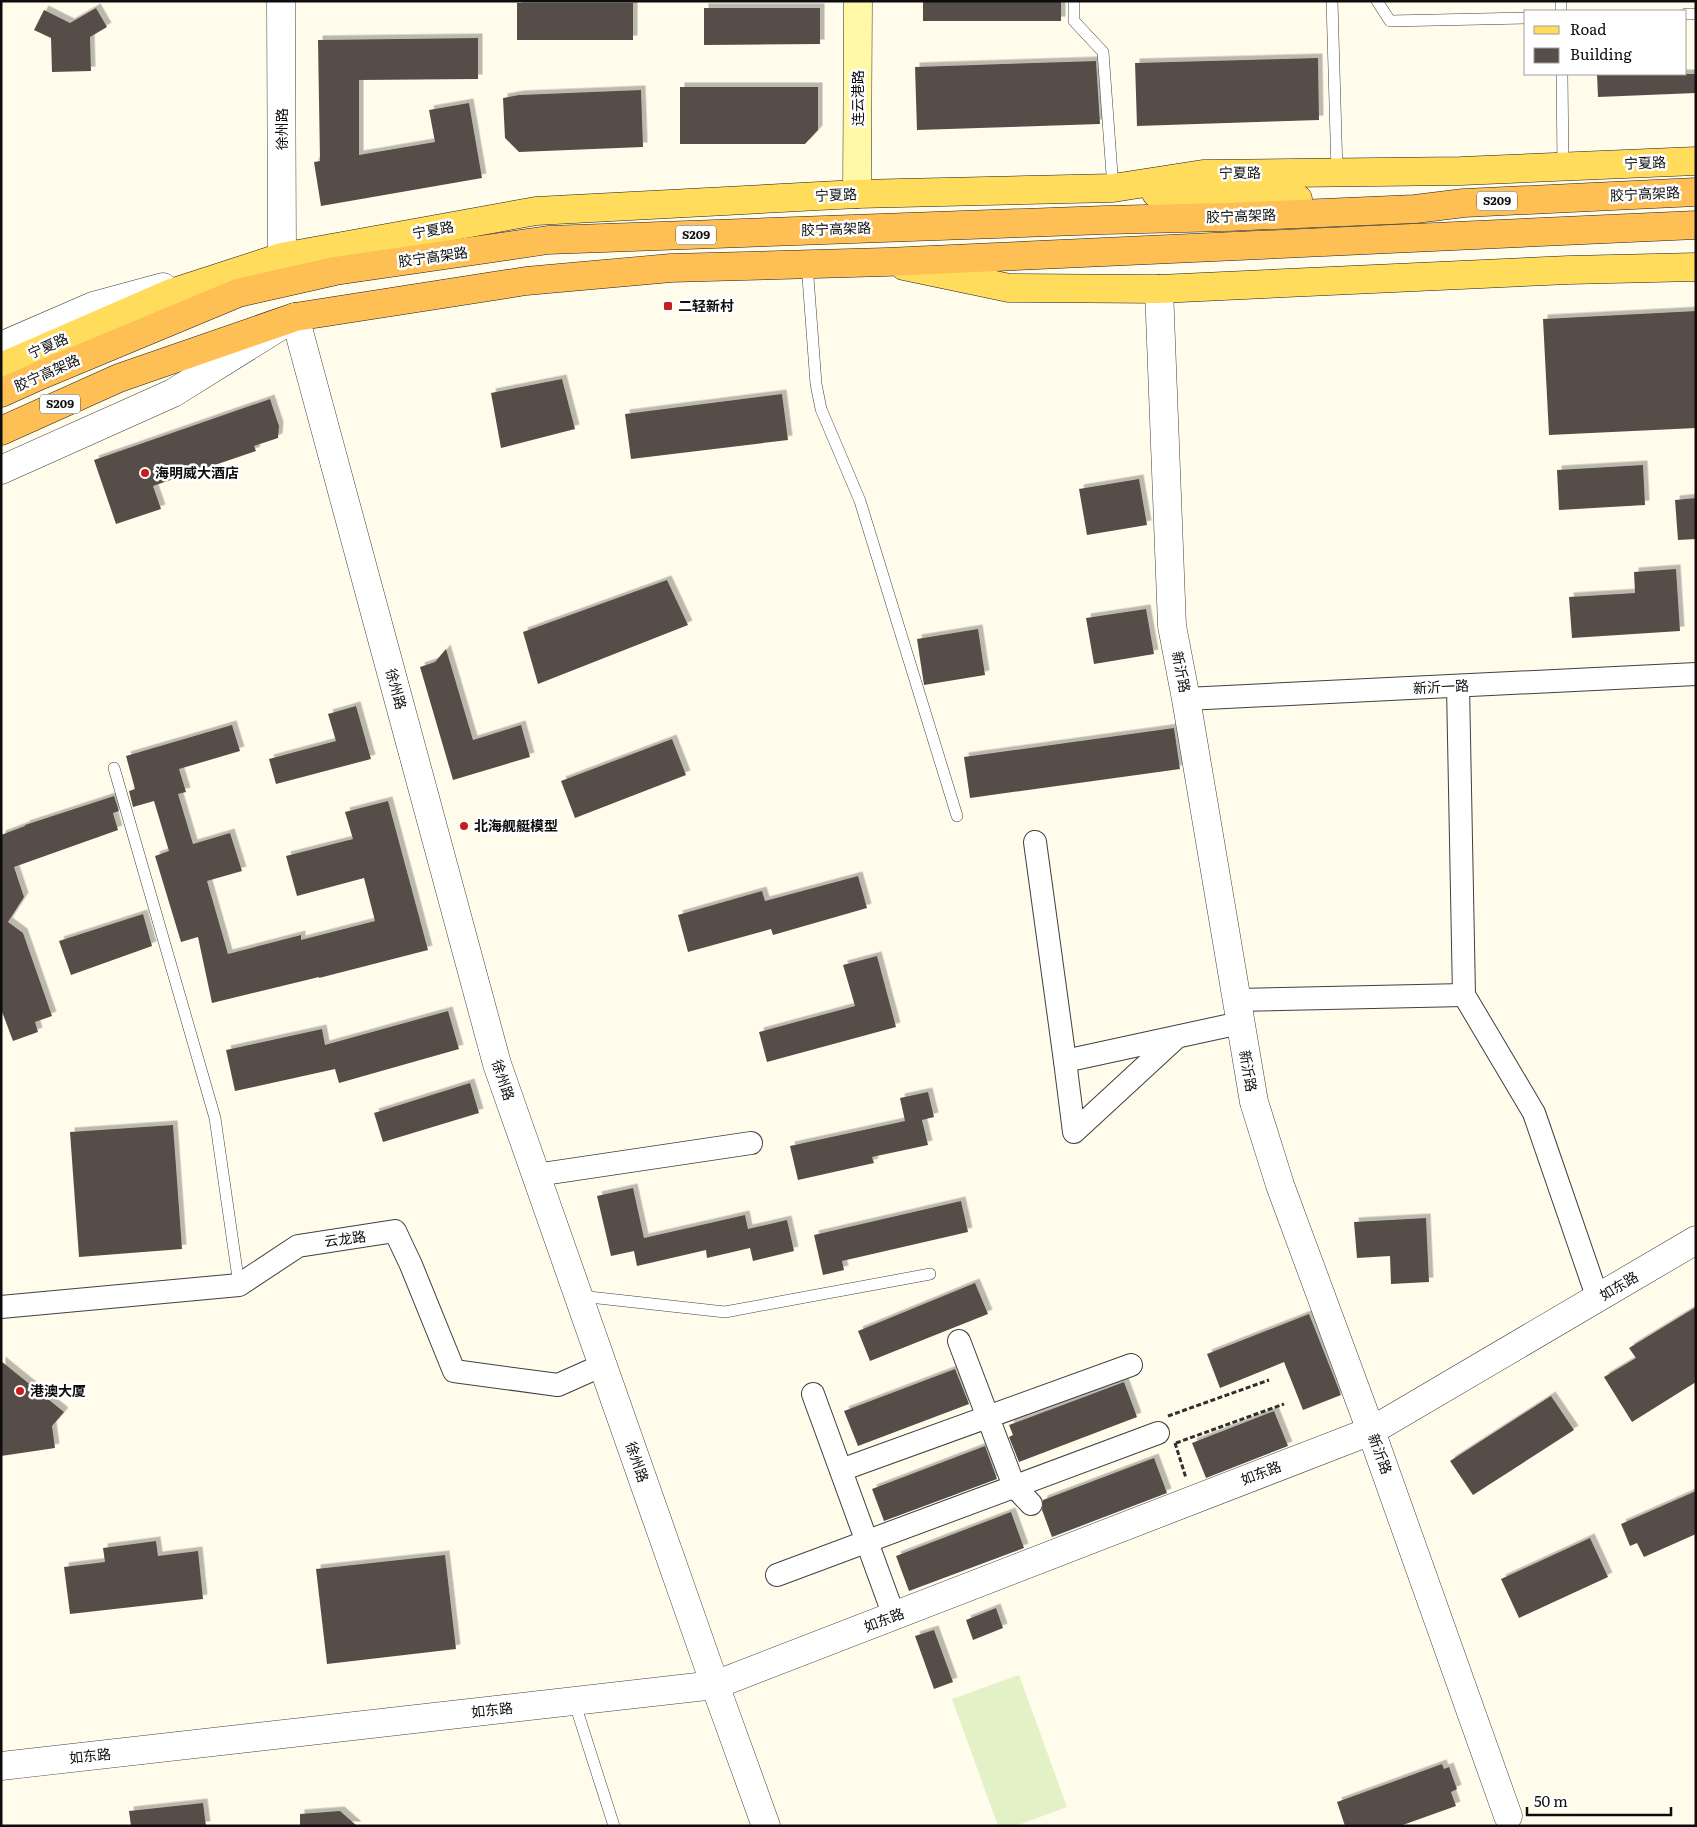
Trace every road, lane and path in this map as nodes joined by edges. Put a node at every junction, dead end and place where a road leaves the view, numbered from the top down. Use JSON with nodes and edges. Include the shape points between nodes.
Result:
{"nodes":[{"id":1,"x":281,"y":1,"type":"edge"},
{"id":2,"x":858,"y":1,"type":"edge"},
{"id":3,"x":1074,"y":1,"type":"edge"},
{"id":4,"x":1332,"y":1,"type":"edge"},
{"id":5,"x":1377,"y":1,"type":"edge"},
{"id":6,"x":1524,"y":18,"type":"edge"},
{"id":7,"x":1562,"y":75,"type":"edge"},
{"id":8,"x":1696,"y":161,"type":"edge"},
{"id":9,"x":1563,"y":166,"type":"junction"},
{"id":10,"x":1336,"y":172,"type":"junction"},
{"id":11,"x":1113,"y":188,"type":"junction"},
{"id":12,"x":1696,"y":192,"type":"edge"},
{"id":13,"x":857,"y":194,"type":"junction"},
{"id":14,"x":1298,"y":199,"type":"joint"},
{"id":15,"x":1464,"y":203,"type":"junction"},
{"id":16,"x":1696,"y":224,"type":"edge"},
{"id":17,"x":282,"y":257,"type":"junction"},
{"id":18,"x":886,"y":262,"type":"junction"},
{"id":19,"x":807,"y":264,"type":"junction"},
{"id":20,"x":1696,"y":267,"type":"edge"},
{"id":21,"x":1159,"y":288,"type":"junction"},
{"id":22,"x":295,"y":317,"type":"junction"},
{"id":23,"x":2,"y":349,"type":"edge"},
{"id":24,"x":1,"y":394,"type":"edge"},
{"id":25,"x":1,"y":431,"type":"edge"},
{"id":26,"x":1,"y":470,"type":"edge"},
{"id":27,"x":1696,"y":674,"type":"edge"},
{"id":28,"x":1458,"y":686,"type":"junction"},
{"id":29,"x":1186,"y":699,"type":"junction"},
{"id":30,"x":114,"y":768,"type":"dead end"},
{"id":31,"x":957,"y":816,"type":"dead end"},
{"id":32,"x":1035,"y":842,"type":"dead end"},
{"id":33,"x":1464,"y":994,"type":"junction"},
{"id":34,"x":1238,"y":1011,"type":"junction"},
{"id":35,"x":1178,"y":1037,"type":"junction"},
{"id":36,"x":1065,"y":1061,"type":"junction"},
{"id":37,"x":751,"y":1143,"type":"dead end"},
{"id":38,"x":536,"y":1175,"type":"junction"},
{"id":39,"x":1696,"y":1240,"type":"edge"},
{"id":40,"x":930,"y":1274,"type":"dead end"},
{"id":41,"x":239,"y":1285,"type":"junction"},
{"id":42,"x":578,"y":1295,"type":"junction"},
{"id":43,"x":1598,"y":1299,"type":"junction"},
{"id":44,"x":1,"y":1307,"type":"edge"},
{"id":45,"x":959,"y":1341,"type":"dead end"},
{"id":46,"x":603,"y":1365,"type":"junction"},
{"id":47,"x":1131,"y":1365,"type":"dead end"},
{"id":48,"x":1269,"y":1380,"type":"dead end"},
{"id":49,"x":813,"y":1394,"type":"dead end"},
{"id":50,"x":1284,"y":1404,"type":"dead end"},
{"id":51,"x":988,"y":1417,"type":"junction"},
{"id":52,"x":1372,"y":1431,"type":"junction"},
{"id":53,"x":1168,"y":1432,"type":"junction"},
{"id":54,"x":841,"y":1470,"type":"junction"},
{"id":55,"x":1014,"y":1486,"type":"junction"},
{"id":56,"x":1193,"y":1500,"type":"junction"},
{"id":57,"x":1031,"y":1504,"type":"dead end"},
{"id":58,"x":867,"y":1541,"type":"junction"},
{"id":59,"x":777,"y":1575,"type":"dead end"},
{"id":60,"x":894,"y":1616,"type":"junction"},
{"id":61,"x":715,"y":1685,"type":"junction"},
{"id":62,"x":574,"y":1701,"type":"junction"},
{"id":63,"x":1,"y":1766,"type":"edge"},
{"id":64,"x":1508,"y":1816,"type":"dead end"},
{"id":65,"x":614,"y":1826,"type":"edge"},
{"id":66,"x":766,"y":1826,"type":"edge"}],
"edges":[{"from":1,"to":17,"type":"street","name":"徐州路"},
{"from":2,"to":13,"type":"main road","name":"连云港路"},
{"from":3,"to":11,"type":"lane","via":[[1074,22],[1103,52]]},
{"from":4,"to":10,"type":"lane"},
{"from":5,"to":6,"type":"lane","via":[[1390,21]]},
{"from":7,"to":9,"type":"lane"},
{"from":8,"to":9,"type":"main road","name":"宁夏路"},
{"from":9,"to":10,"type":"main road","name":"宁夏路"},
{"from":10,"to":11,"type":"main road","name":"宁夏路","via":[[1203,174]]},
{"from":11,"to":13,"type":"main road","name":"宁夏路"},
{"from":11,"to":14,"type":"main road"},
{"from":12,"to":15,"type":"highway","name":"胶宁高架路","number":"S209"},
{"from":13,"to":17,"type":"main road","name":"宁夏路","via":[[536,211]]},
{"from":14,"to":15,"type":"highway","via":[[1405,195]]},
{"from":15,"to":24,"type":"highway","name":"胶宁高架路","number":"S209","via":[[1415,209],[1227,217],[548,240],[335,271],[238,293]]},
{"from":16,"to":18,"type":"highway","name":"胶宁高架路","number":"S209"},
{"from":17,"to":23,"type":"main road","name":"宁夏路"},
{"from":18,"to":19,"type":"highway","name":"胶宁高架路","number":"S209"},
{"from":18,"to":21,"type":"main road","via":[[1009,288]]},
{"from":19,"to":22,"type":"highway","name":"胶宁高架路","number":"S209","via":[[671,268],[526,280]]},
{"from":19,"to":31,"type":"lane","via":[[816,384],[821,409],[860,501]]},
{"from":20,"to":21,"type":"main road"},
{"from":21,"to":29,"type":"street","name":"新沂路","via":[[1172,626]]},
{"from":22,"to":25,"type":"highway","name":"胶宁高架路","number":"S209","via":[[119,378]]},
{"from":22,"to":26,"type":"street","via":[[173,393]]},
{"from":22,"to":38,"type":"street","name":"徐州路","via":[[497,1064]]},
{"from":27,"to":28,"type":"street","name":"新沂一路"},
{"from":28,"to":29,"type":"street","name":"新沂一路"},
{"from":28,"to":33,"type":"street"},
{"from":29,"to":34,"type":"street","name":"新沂路"},
{"from":30,"to":41,"type":"lane","via":[[215,1118]]},
{"from":32,"to":36,"type":"street"},
{"from":33,"to":34,"type":"street"},
{"from":33,"to":43,"type":"street","via":[[1534,1113]]},
{"from":34,"to":35,"type":"street"},
{"from":34,"to":52,"type":"street","name":"新沂路","via":[[1254,1102],[1280,1185]]},
{"from":35,"to":36,"type":"street"},
{"from":35,"to":36,"type":"street","via":[[1074,1132]]},
{"from":37,"to":38,"type":"street"},
{"from":38,"to":42,"type":"street","name":"徐州路"},
{"from":39,"to":43,"type":"street","name":"如东路"},
{"from":40,"to":42,"type":"lane","via":[[725,1312]]},
{"from":41,"to":44,"type":"street","name":"云龙路"},
{"from":41,"to":46,"type":"street","name":"云龙路","via":[[298,1246],[395,1231],[454,1371],[558,1385]]},
{"from":42,"to":46,"type":"street","name":"徐州路"},
{"from":43,"to":52,"type":"street","name":"如东路"},
{"from":45,"to":51,"type":"street"},
{"from":46,"to":61,"type":"street","name":"徐州路"},
{"from":47,"to":51,"type":"street"},
{"from":48,"to":53,"type":"path"},
{"from":49,"to":54,"type":"street"},
{"from":50,"to":53,"type":"path"},
{"from":51,"to":54,"type":"street"},
{"from":51,"to":55,"type":"street"},
{"from":52,"to":56,"type":"street","name":"如东路"},
{"from":52,"to":64,"type":"street","name":"新沂路"},
{"from":53,"to":55,"type":"street"},
{"from":53,"to":56,"type":"path"},
{"from":54,"to":58,"type":"street"},
{"from":55,"to":57,"type":"street"},
{"from":55,"to":58,"type":"street"},
{"from":56,"to":60,"type":"street","name":"如东路"},
{"from":58,"to":59,"type":"street"},
{"from":58,"to":60,"type":"street"},
{"from":60,"to":61,"type":"street","name":"如东路"},
{"from":61,"to":62,"type":"street","name":"如东路"},
{"from":61,"to":66,"type":"street","name":"徐州路"},
{"from":62,"to":63,"type":"street","name":"如东路"},
{"from":62,"to":65,"type":"lane"}]}
